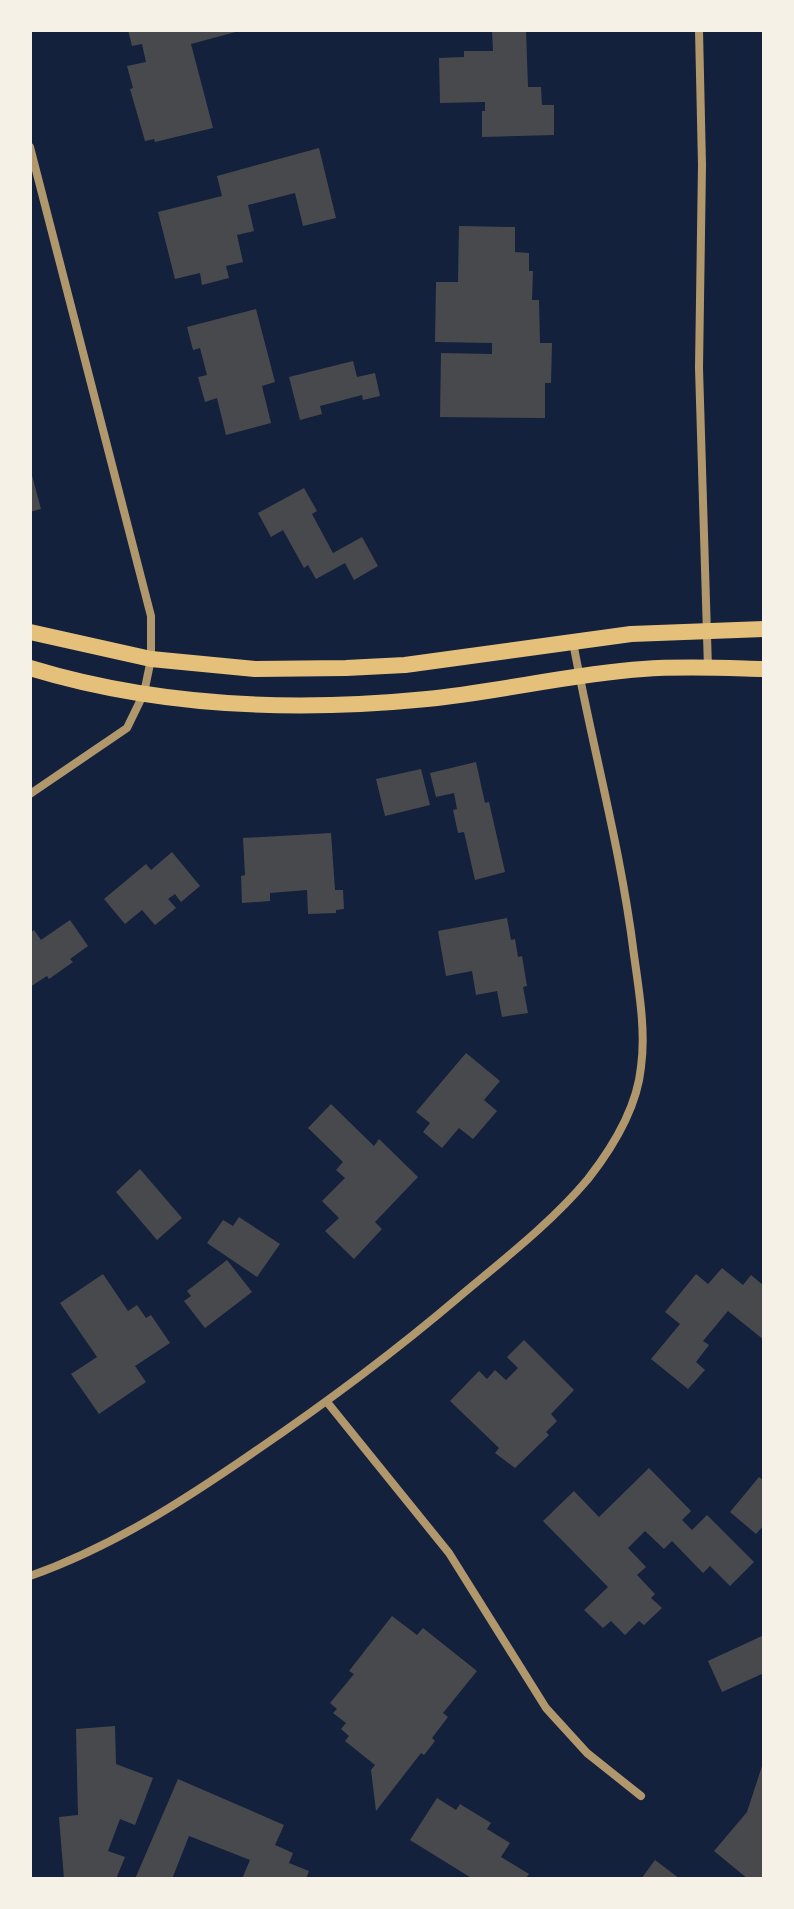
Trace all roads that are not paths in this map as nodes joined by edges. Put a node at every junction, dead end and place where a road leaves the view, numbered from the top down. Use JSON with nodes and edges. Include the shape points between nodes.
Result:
{"nodes":[{"id":1,"x":699,"y":30,"type":"edge"},
{"id":2,"x":30,"y":147,"type":"edge"},
{"id":3,"x":706,"y":629,"type":"junction"},
{"id":4,"x":764,"y":629,"type":"edge"},
{"id":5,"x":30,"y":632,"type":"edge"},
{"id":6,"x":573,"y":641,"type":"junction"},
{"id":7,"x":151,"y":659,"type":"junction"},
{"id":8,"x":30,"y":668,"type":"edge"},
{"id":9,"x":708,"y":668,"type":"junction"},
{"id":10,"x":764,"y":669,"type":"edge"},
{"id":11,"x":580,"y":676,"type":"junction"},
{"id":12,"x":144,"y":693,"type":"junction"},
{"id":13,"x":30,"y":794,"type":"edge"},
{"id":14,"x":327,"y":1402,"type":"junction"},
{"id":15,"x":30,"y":1576,"type":"edge"},
{"id":16,"x":641,"y":1796,"type":"dead end"}],
"edges":[{"from":1,"to":3,"type":"street"},
{"from":2,"to":7,"type":"street","via":[[151,616]]},
{"from":3,"to":4,"type":"main road"},
{"from":3,"to":6,"type":"main road"},
{"from":3,"to":9,"type":"street"},
{"from":5,"to":7,"type":"main road"},
{"from":6,"to":7,"type":"main road","via":[[346,668],[255,669]]},
{"from":6,"to":11,"type":"street"},
{"from":7,"to":12,"type":"street"},
{"from":8,"to":12,"type":"main road"},
{"from":9,"to":10,"type":"main road"},
{"from":9,"to":11,"type":"main road"},
{"from":11,"to":12,"type":"main road","via":[[429,699],[334,705],[228,703]]},
{"from":11,"to":14,"type":"street","via":[[626,887],[639,995],[642,1065],[637,1092],[612,1146],[586,1180],[520,1246],[388,1358]]},
{"from":12,"to":13,"type":"street","via":[[127,728]]},
{"from":14,"to":15,"type":"street","via":[[135,1529]]},
{"from":14,"to":16,"type":"street","via":[[449,1553],[546,1708],[587,1753]]}]}
